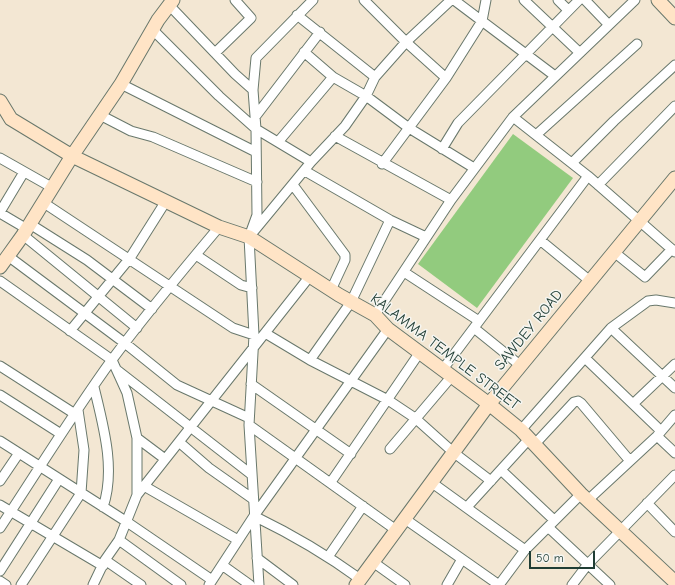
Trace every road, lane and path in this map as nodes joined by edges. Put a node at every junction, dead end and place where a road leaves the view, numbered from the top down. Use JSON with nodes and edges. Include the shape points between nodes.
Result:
{"nodes":[{"id":1,"x":236,"y":0,"type":"edge"},
{"id":2,"x":313,"y":0,"type":"edge"},
{"id":3,"x":364,"y":0,"type":"edge"},
{"id":4,"x":452,"y":0,"type":"edge"},
{"id":5,"x":486,"y":0,"type":"edge"},
{"id":6,"x":524,"y":0,"type":"edge"},
{"id":7,"x":558,"y":0,"type":"edge"},
{"id":8,"x":579,"y":0,"type":"edge"},
{"id":9,"x":585,"y":0,"type":"edge"},
{"id":10,"x":635,"y":0,"type":"edge"},
{"id":11,"x":658,"y":0,"type":"edge"},
{"id":12,"x":171,"y":2,"type":"edge"},
{"id":13,"x":568,"y":10,"type":"junction"},
{"id":14,"x":297,"y":15,"type":"junction"},
{"id":15,"x":675,"y":18,"type":"edge"},
{"id":16,"x":482,"y":21,"type":"junction"},
{"id":17,"x":609,"y":25,"type":"junction"},
{"id":18,"x":552,"y":27,"type":"junction"},
{"id":19,"x":153,"y":30,"type":"junction"},
{"id":20,"x":320,"y":32,"type":"junction"},
{"id":21,"x":406,"y":42,"type":"junction"},
{"id":22,"x":637,"y":44,"type":"dead end"},
{"id":23,"x":304,"y":52,"type":"junction"},
{"id":24,"x":215,"y":53,"type":"junction"},
{"id":25,"x":580,"y":53,"type":"junction"},
{"id":26,"x":525,"y":54,"type":"junction"},
{"id":27,"x":675,"y":66,"type":"edge"},
{"id":28,"x":555,"y":76,"type":"junction"},
{"id":29,"x":333,"y":77,"type":"junction"},
{"id":30,"x":375,"y":77,"type":"junction"},
{"id":31,"x":446,"y":78,"type":"junction"},
{"id":32,"x":121,"y":84,"type":"junction"},
{"id":33,"x":253,"y":90,"type":"junction"},
{"id":34,"x":366,"y":96,"type":"junction"},
{"id":35,"x":0,"y":101,"type":"edge"},
{"id":36,"x":675,"y":106,"type":"edge"},
{"id":37,"x":100,"y":115,"type":"junction"},
{"id":38,"x":255,"y":117,"type":"junction"},
{"id":39,"x":513,"y":117,"type":"junction"},
{"id":40,"x":409,"y":128,"type":"junction"},
{"id":41,"x":256,"y":129,"type":"junction"},
{"id":42,"x":536,"y":135,"type":"junction"},
{"id":43,"x":335,"y":136,"type":"junction"},
{"id":44,"x":278,"y":142,"type":"junction"},
{"id":45,"x":442,"y":149,"type":"junction"},
{"id":46,"x":256,"y":152,"type":"junction"},
{"id":47,"x":72,"y":156,"type":"junction"},
{"id":48,"x":1,"y":160,"type":"edge"},
{"id":49,"x":311,"y":162,"type":"junction"},
{"id":50,"x":572,"y":163,"type":"junction"},
{"id":51,"x":382,"y":164,"type":"junction"},
{"id":52,"x":474,"y":168,"type":"junction"},
{"id":53,"x":304,"y":171,"type":"junction"},
{"id":54,"x":24,"y":172,"type":"junction"},
{"id":55,"x":588,"y":176,"type":"junction"},
{"id":56,"x":675,"y":178,"type":"edge"},
{"id":57,"x":257,"y":182,"type":"junction"},
{"id":58,"x":292,"y":185,"type":"junction"},
{"id":59,"x":598,"y":185,"type":"junction"},
{"id":60,"x":52,"y":188,"type":"junction"},
{"id":61,"x":451,"y":200,"type":"junction"},
{"id":62,"x":166,"y":201,"type":"junction"},
{"id":63,"x":44,"y":203,"type":"junction"},
{"id":64,"x":0,"y":212,"type":"edge"},
{"id":65,"x":390,"y":220,"type":"junction"},
{"id":66,"x":639,"y":221,"type":"junction"},
{"id":67,"x":219,"y":227,"type":"junction"},
{"id":68,"x":27,"y":229,"type":"junction"},
{"id":69,"x":249,"y":237,"type":"junction"},
{"id":70,"x":426,"y":237,"type":"junction"},
{"id":71,"x":540,"y":240,"type":"junction"},
{"id":72,"x":673,"y":251,"type":"edge"},
{"id":73,"x":614,"y":252,"type":"junction"},
{"id":74,"x":196,"y":255,"type":"junction"},
{"id":75,"x":8,"y":256,"type":"junction"},
{"id":76,"x":130,"y":258,"type":"junction"},
{"id":77,"x":0,"y":267,"type":"edge"},
{"id":78,"x":404,"y":272,"type":"junction"},
{"id":79,"x":310,"y":276,"type":"junction"},
{"id":80,"x":113,"y":280,"type":"junction"},
{"id":81,"x":0,"y":281,"type":"edge"},
{"id":82,"x":590,"y":281,"type":"junction"},
{"id":83,"x":170,"y":285,"type":"junction"},
{"id":84,"x":252,"y":288,"type":"junction"},
{"id":85,"x":331,"y":290,"type":"junction"},
{"id":86,"x":99,"y":296,"type":"junction"},
{"id":87,"x":351,"y":302,"type":"junction"},
{"id":88,"x":675,"y":303,"type":"edge"},
{"id":89,"x":152,"y":309,"type":"junction"},
{"id":90,"x":85,"y":314,"type":"junction"},
{"id":91,"x":375,"y":315,"type":"junction"},
{"id":92,"x":476,"y":324,"type":"junction"},
{"id":93,"x":137,"y":328,"type":"junction"},
{"id":94,"x":611,"y":328,"type":"junction"},
{"id":95,"x":388,"y":329,"type":"junction"},
{"id":96,"x":70,"y":331,"type":"junction"},
{"id":97,"x":265,"y":333,"type":"junction"},
{"id":98,"x":254,"y":335,"type":"junction"},
{"id":99,"x":126,"y":344,"type":"junction"},
{"id":100,"x":254,"y":349,"type":"junction"},
{"id":101,"x":420,"y":352,"type":"junction"},
{"id":102,"x":585,"y":358,"type":"junction"},
{"id":103,"x":310,"y":360,"type":"junction"},
{"id":104,"x":113,"y":364,"type":"junction"},
{"id":105,"x":675,"y":364,"type":"edge"},
{"id":106,"x":0,"y":366,"type":"edge"},
{"id":107,"x":521,"y":366,"type":"junction"},
{"id":108,"x":448,"y":372,"type":"junction"},
{"id":109,"x":662,"y":376,"type":"junction"},
{"id":110,"x":352,"y":380,"type":"junction"},
{"id":111,"x":251,"y":384,"type":"junction"},
{"id":112,"x":94,"y":387,"type":"junction"},
{"id":113,"x":675,"y":388,"type":"edge"},
{"id":114,"x":0,"y":395,"type":"edge"},
{"id":115,"x":388,"y":400,"type":"junction"},
{"id":116,"x":212,"y":401,"type":"junction"},
{"id":117,"x":489,"y":404,"type":"junction"},
{"id":118,"x":633,"y":404,"type":"junction"},
{"id":119,"x":77,"y":412,"type":"junction"},
{"id":120,"x":675,"y":415,"type":"edge"},
{"id":121,"x":415,"y":418,"type":"junction"},
{"id":122,"x":249,"y":421,"type":"junction"},
{"id":123,"x":192,"y":427,"type":"junction"},
{"id":124,"x":316,"y":430,"type":"junction"},
{"id":125,"x":659,"y":433,"type":"junction"},
{"id":126,"x":61,"y":434,"type":"junction"},
{"id":127,"x":137,"y":438,"type":"junction"},
{"id":128,"x":528,"y":438,"type":"junction"},
{"id":129,"x":0,"y":441,"type":"edge"},
{"id":130,"x":179,"y":442,"type":"junction"},
{"id":131,"x":390,"y":449,"type":"dead end"},
{"id":132,"x":18,"y":452,"type":"junction"},
{"id":133,"x":453,"y":452,"type":"junction"},
{"id":134,"x":675,"y":453,"type":"edge"},
{"id":135,"x":351,"y":454,"type":"junction"},
{"id":136,"x":297,"y":457,"type":"junction"},
{"id":137,"x":165,"y":460,"type":"junction"},
{"id":138,"x":630,"y":461,"type":"junction"},
{"id":139,"x":40,"y":468,"type":"junction"},
{"id":140,"x":501,"y":470,"type":"junction"},
{"id":141,"x":252,"y":475,"type":"junction"},
{"id":142,"x":675,"y":475,"type":"edge"},
{"id":143,"x":59,"y":478,"type":"junction"},
{"id":144,"x":0,"y":481,"type":"edge"},
{"id":145,"x":491,"y":481,"type":"junction"},
{"id":146,"x":331,"y":482,"type":"junction"},
{"id":147,"x":431,"y":482,"type":"junction"},
{"id":148,"x":144,"y":486,"type":"junction"},
{"id":149,"x":81,"y":493,"type":"junction"},
{"id":150,"x":137,"y":495,"type":"junction"},
{"id":151,"x":585,"y":497,"type":"junction"},
{"id":152,"x":253,"y":499,"type":"junction"},
{"id":153,"x":648,"y":503,"type":"junction"},
{"id":154,"x":0,"y":505,"type":"edge"},
{"id":155,"x":103,"y":506,"type":"junction"},
{"id":156,"x":363,"y":506,"type":"junction"},
{"id":157,"x":467,"y":507,"type":"junction"},
{"id":158,"x":11,"y":512,"type":"junction"},
{"id":159,"x":254,"y":516,"type":"junction"},
{"id":160,"x":405,"y":519,"type":"junction"},
{"id":161,"x":127,"y":522,"type":"junction"},
{"id":162,"x":30,"y":523,"type":"junction"},
{"id":163,"x":551,"y":524,"type":"junction"},
{"id":164,"x":0,"y":528,"type":"edge"},
{"id":165,"x":396,"y":530,"type":"junction"},
{"id":166,"x":621,"y":531,"type":"junction"},
{"id":167,"x":675,"y":532,"type":"edge"},
{"id":168,"x":53,"y":536,"type":"junction"},
{"id":169,"x":119,"y":540,"type":"junction"},
{"id":170,"x":238,"y":540,"type":"junction"},
{"id":171,"x":525,"y":550,"type":"junction"},
{"id":172,"x":328,"y":557,"type":"junction"},
{"id":173,"x":257,"y":558,"type":"junction"},
{"id":174,"x":462,"y":559,"type":"junction"},
{"id":175,"x":373,"y":562,"type":"junction"},
{"id":176,"x":104,"y":563,"type":"junction"},
{"id":177,"x":588,"y":564,"type":"junction"},
{"id":178,"x":222,"y":565,"type":"junction"},
{"id":179,"x":0,"y":571,"type":"edge"},
{"id":180,"x":674,"y":578,"type":"edge"},
{"id":181,"x":0,"y":581,"type":"edge"},
{"id":182,"x":167,"y":582,"type":"edge"},
{"id":183,"x":210,"y":583,"type":"edge"},
{"id":184,"x":357,"y":583,"type":"edge"},
{"id":185,"x":96,"y":584,"type":"edge"},
{"id":186,"x":502,"y":584,"type":"edge"},
{"id":187,"x":6,"y":585,"type":"edge"},
{"id":188,"x":21,"y":585,"type":"edge"},
{"id":189,"x":141,"y":585,"type":"edge"},
{"id":190,"x":181,"y":585,"type":"edge"},
{"id":191,"x":250,"y":585,"type":"edge"},
{"id":192,"x":259,"y":585,"type":"edge"},
{"id":193,"x":294,"y":585,"type":"edge"},
{"id":194,"x":405,"y":585,"type":"edge"},
{"id":195,"x":448,"y":585,"type":"edge"},
{"id":196,"x":572,"y":585,"type":"edge"},
{"id":197,"x":610,"y":585,"type":"edge"}],
"edges":[{"from":1,"to":24,"type":"street","via":[[251,18]]},
{"from":2,"to":14,"type":"street"},
{"from":3,"to":21,"type":"street"},
{"from":4,"to":16,"type":"street"},
{"from":4,"to":21,"type":"street"},
{"from":5,"to":16,"type":"street"},
{"from":6,"to":18,"type":"street"},
{"from":7,"to":13,"type":"street"},
{"from":8,"to":13,"type":"street"},
{"from":9,"to":17,"type":"street"},
{"from":10,"to":17,"type":"street"},
{"from":11,"to":15,"type":"street"},
{"from":12,"to":19,"type":"street"},
{"from":12,"to":24,"type":"street"},
{"from":13,"to":18,"type":"street"},
{"from":14,"to":20,"type":"street"},
{"from":14,"to":33,"type":"street","via":[[256,58]]},
{"from":16,"to":26,"type":"street"},
{"from":16,"to":31,"type":"street"},
{"from":17,"to":25,"type":"street"},
{"from":18,"to":25,"type":"street"},
{"from":18,"to":26,"type":"street"},
{"from":19,"to":32,"type":"street"},
{"from":19,"to":41,"type":"street","via":[[218,96]]},
{"from":20,"to":23,"type":"street"},
{"from":20,"to":30,"type":"street"},
{"from":21,"to":30,"type":"street"},
{"from":21,"to":31,"type":"street"},
{"from":22,"to":42,"type":"street"},
{"from":23,"to":29,"type":"street"},
{"from":23,"to":38,"type":"street"},
{"from":24,"to":33,"type":"street"},
{"from":25,"to":28,"type":"street"},
{"from":26,"to":28,"type":"street"},
{"from":26,"to":45,"type":"street","via":[[458,123]]},
{"from":27,"to":50,"type":"street"},
{"from":28,"to":39,"type":"street"},
{"from":29,"to":34,"type":"street"},
{"from":29,"to":44,"type":"street"},
{"from":30,"to":34,"type":"street"},
{"from":31,"to":40,"type":"street"},
{"from":32,"to":37,"type":"street"},
{"from":32,"to":46,"type":"street"},
{"from":33,"to":38,"type":"street"},
{"from":34,"to":40,"type":"street"},
{"from":34,"to":43,"type":"street"},
{"from":35,"to":47,"type":"street","name":"KALAMMA TEMPLE STREET","via":[[11,119]]},
{"from":36,"to":59,"type":"street"},
{"from":37,"to":47,"type":"street"},
{"from":37,"to":57,"type":"street","via":[[131,131],[153,137]]},
{"from":38,"to":41,"type":"street"},
{"from":39,"to":42,"type":"street"},
{"from":39,"to":52,"type":"street"},
{"from":40,"to":45,"type":"street"},
{"from":40,"to":51,"type":"street"},
{"from":41,"to":44,"type":"street"},
{"from":41,"to":46,"type":"street"},
{"from":42,"to":50,"type":"street"},
{"from":43,"to":49,"type":"street"},
{"from":43,"to":51,"type":"street"},
{"from":44,"to":49,"type":"street"},
{"from":45,"to":52,"type":"street"},
{"from":46,"to":57,"type":"street"},
{"from":47,"to":60,"type":"street"},
{"from":47,"to":62,"type":"street","name":"KALAMMA TEMPLE STREET"},
{"from":48,"to":54,"type":"street"},
{"from":49,"to":53,"type":"street"},
{"from":50,"to":55,"type":"street"},
{"from":51,"to":61,"type":"street"},
{"from":52,"to":61,"type":"street"},
{"from":53,"to":58,"type":"street"},
{"from":53,"to":65,"type":"street"},
{"from":54,"to":60,"type":"street"},
{"from":54,"to":64,"type":"street"},
{"from":55,"to":59,"type":"street"},
{"from":55,"to":71,"type":"street"},
{"from":56,"to":66,"type":"street","name":"SAWDEY ROAD"},
{"from":57,"to":69,"type":"street","via":[[257,215]]},
{"from":58,"to":69,"type":"street"},
{"from":58,"to":85,"type":"street","via":[[344,251],[345,260]]},
{"from":59,"to":66,"type":"street"},
{"from":60,"to":63,"type":"street"},
{"from":61,"to":70,"type":"street"},
{"from":62,"to":67,"type":"street","name":"KALAMMA TEMPLE STREET"},
{"from":62,"to":76,"type":"street"},
{"from":63,"to":68,"type":"street"},
{"from":63,"to":76,"type":"street"},
{"from":64,"to":68,"type":"street"},
{"from":65,"to":70,"type":"street"},
{"from":65,"to":87,"type":"street"},
{"from":66,"to":72,"type":"street"},
{"from":66,"to":73,"type":"street","name":"SAWDEY ROAD"},
{"from":67,"to":69,"type":"street","name":"KALAMMA TEMPLE STREET"},
{"from":67,"to":74,"type":"street"},
{"from":68,"to":75,"type":"street"},
{"from":68,"to":80,"type":"street","via":[[87,260]]},
{"from":68,"to":86,"type":"street"},
{"from":69,"to":79,"type":"street","name":"KALAMMA TEMPLE STREET"},
{"from":69,"to":84,"type":"street"},
{"from":70,"to":78,"type":"street"},
{"from":71,"to":82,"type":"street"},
{"from":71,"to":92,"type":"street"},
{"from":72,"to":73,"type":"street","via":[[645,277]]},
{"from":73,"to":82,"type":"street","name":"SAWDEY ROAD"},
{"from":74,"to":83,"type":"street"},
{"from":74,"to":84,"type":"street","via":[[241,285]]},
{"from":75,"to":77,"type":"street"},
{"from":75,"to":90,"type":"street"},
{"from":76,"to":80,"type":"street"},
{"from":76,"to":83,"type":"street"},
{"from":78,"to":91,"type":"street"},
{"from":78,"to":92,"type":"street"},
{"from":79,"to":85,"type":"street","name":"KALAMMA TEMPLE STREET"},
{"from":79,"to":97,"type":"street"},
{"from":80,"to":86,"type":"street"},
{"from":80,"to":89,"type":"street"},
{"from":81,"to":96,"type":"street"},
{"from":82,"to":107,"type":"street","name":"SAWDEY ROAD"},
{"from":83,"to":89,"type":"street"},
{"from":83,"to":98,"type":"street","via":[[233,328]]},
{"from":84,"to":98,"type":"street"},
{"from":85,"to":87,"type":"street","name":"KALAMMA TEMPLE STREET"},
{"from":86,"to":90,"type":"street"},
{"from":86,"to":93,"type":"street"},
{"from":87,"to":91,"type":"street","name":"KALAMMA TEMPLE STREET"},
{"from":87,"to":103,"type":"street"},
{"from":88,"to":94,"type":"street","via":[[648,301]]},
{"from":89,"to":93,"type":"street"},
{"from":90,"to":96,"type":"street"},
{"from":90,"to":99,"type":"street"},
{"from":91,"to":95,"type":"street","name":"KALAMMA TEMPLE STREET"},
{"from":92,"to":107,"type":"street"},
{"from":92,"to":108,"type":"street"},
{"from":93,"to":99,"type":"street"},
{"from":94,"to":102,"type":"street"},
{"from":94,"to":109,"type":"street"},
{"from":95,"to":101,"type":"street","name":"KALAMMA TEMPLE STREET"},
{"from":95,"to":110,"type":"street"},
{"from":96,"to":104,"type":"street"},
{"from":97,"to":100,"type":"street"},
{"from":97,"to":103,"type":"street"},
{"from":98,"to":100,"type":"street"},
{"from":99,"to":104,"type":"street"},
{"from":99,"to":116,"type":"street","via":[[177,385]]},
{"from":100,"to":111,"type":"street"},
{"from":100,"to":116,"type":"street"},
{"from":101,"to":108,"type":"street","name":"KALAMMA TEMPLE STREET"},
{"from":101,"to":115,"type":"street"},
{"from":102,"to":118,"type":"street"},
{"from":102,"to":128,"type":"street"},
{"from":103,"to":110,"type":"street"},
{"from":104,"to":112,"type":"street"},
{"from":104,"to":123,"type":"street"},
{"from":104,"to":127,"type":"street","via":[[127,393]]},
{"from":105,"to":109,"type":"street"},
{"from":106,"to":119,"type":"street"},
{"from":107,"to":117,"type":"street","name":"SAWDEY ROAD"},
{"from":108,"to":117,"type":"street","name":"KALAMMA TEMPLE STREET"},
{"from":108,"to":121,"type":"street"},
{"from":109,"to":113,"type":"street"},
{"from":109,"to":118,"type":"street"},
{"from":110,"to":115,"type":"street"},
{"from":110,"to":124,"type":"street"},
{"from":111,"to":122,"type":"street"},
{"from":111,"to":124,"type":"street"},
{"from":112,"to":119,"type":"street"},
{"from":112,"to":155,"type":"street","via":[[108,463],[107,493]]},
{"from":114,"to":126,"type":"street"},
{"from":115,"to":121,"type":"street"},
{"from":115,"to":135,"type":"street"},
{"from":116,"to":122,"type":"street"},
{"from":116,"to":123,"type":"street"},
{"from":117,"to":128,"type":"street","name":"KALAMMA TEMPLE STREET"},
{"from":117,"to":133,"type":"street","name":"SAWDEY ROAD"},
{"from":118,"to":125,"type":"street"},
{"from":119,"to":126,"type":"street"},
{"from":119,"to":149,"type":"street","via":[[84,450]]},
{"from":120,"to":125,"type":"street"},
{"from":121,"to":131,"type":"street"},
{"from":121,"to":133,"type":"street"},
{"from":122,"to":136,"type":"street"},
{"from":122,"to":141,"type":"street"},
{"from":123,"to":130,"type":"street"},
{"from":123,"to":141,"type":"street"},
{"from":124,"to":135,"type":"street"},
{"from":124,"to":136,"type":"street"},
{"from":125,"to":134,"type":"street"},
{"from":125,"to":138,"type":"street"},
{"from":126,"to":139,"type":"street"},
{"from":127,"to":137,"type":"street"},
{"from":127,"to":150,"type":"street"},
{"from":128,"to":138,"type":"street","via":[[578,401]]},
{"from":128,"to":140,"type":"street"},
{"from":128,"to":151,"type":"street","name":"KALAMMA TEMPLE STREET"},
{"from":129,"to":132,"type":"street"},
{"from":130,"to":137,"type":"street"},
{"from":130,"to":152,"type":"street","via":[[209,468]]},
{"from":132,"to":139,"type":"street"},
{"from":132,"to":144,"type":"street"},
{"from":133,"to":145,"type":"street"},
{"from":133,"to":147,"type":"street","name":"SAWDEY ROAD"},
{"from":135,"to":146,"type":"street"},
{"from":136,"to":146,"type":"street"},
{"from":136,"to":159,"type":"street"},
{"from":137,"to":148,"type":"street"},
{"from":138,"to":151,"type":"street"},
{"from":139,"to":143,"type":"street"},
{"from":139,"to":158,"type":"street"},
{"from":140,"to":145,"type":"street"},
{"from":140,"to":163,"type":"street"},
{"from":141,"to":152,"type":"street"},
{"from":142,"to":153,"type":"street"},
{"from":143,"to":149,"type":"street"},
{"from":143,"to":162,"type":"street"},
{"from":145,"to":157,"type":"street"},
{"from":146,"to":156,"type":"street"},
{"from":147,"to":157,"type":"street"},
{"from":147,"to":160,"type":"street","name":"SAWDEY ROAD"},
{"from":148,"to":150,"type":"street"},
{"from":148,"to":170,"type":"street"},
{"from":149,"to":155,"type":"street"},
{"from":149,"to":168,"type":"street"},
{"from":150,"to":161,"type":"street"},
{"from":151,"to":163,"type":"street"},
{"from":151,"to":166,"type":"street","name":"KALAMMA TEMPLE STREET"},
{"from":152,"to":159,"type":"street"},
{"from":153,"to":166,"type":"street"},
{"from":153,"to":167,"type":"street"},
{"from":154,"to":158,"type":"street"},
{"from":155,"to":161,"type":"street"},
{"from":156,"to":165,"type":"street"},
{"from":156,"to":172,"type":"street"},
{"from":157,"to":171,"type":"street"},
{"from":158,"to":162,"type":"street"},
{"from":158,"to":164,"type":"street"},
{"from":159,"to":170,"type":"street"},
{"from":159,"to":172,"type":"street"},
{"from":159,"to":173,"type":"street"},
{"from":160,"to":165,"type":"street","name":"SAWDEY ROAD"},
{"from":160,"to":174,"type":"street"},
{"from":161,"to":169,"type":"street"},
{"from":161,"to":183,"type":"street"},
{"from":162,"to":168,"type":"street"},
{"from":162,"to":179,"type":"street"},
{"from":163,"to":171,"type":"street"},
{"from":163,"to":177,"type":"street"},
{"from":165,"to":175,"type":"street","name":"SAWDEY ROAD"},
{"from":166,"to":177,"type":"street"},
{"from":166,"to":180,"type":"street","name":"KALAMMA TEMPLE STREET"},
{"from":168,"to":176,"type":"street"},
{"from":168,"to":188,"type":"street"},
{"from":169,"to":176,"type":"street"},
{"from":169,"to":182,"type":"street"},
{"from":170,"to":178,"type":"street"},
{"from":171,"to":186,"type":"street"},
{"from":172,"to":184,"type":"street"},
{"from":173,"to":192,"type":"street"},
{"from":173,"to":193,"type":"street"},
{"from":174,"to":186,"type":"street"},
{"from":174,"to":195,"type":"street"},
{"from":175,"to":184,"type":"street","name":"SAWDEY ROAD"},
{"from":175,"to":194,"type":"street"},
{"from":176,"to":185,"type":"street"},
{"from":176,"to":189,"type":"street"},
{"from":177,"to":196,"type":"street"},
{"from":177,"to":197,"type":"street"},
{"from":178,"to":183,"type":"street"},
{"from":178,"to":191,"type":"street"},
{"from":181,"to":187,"type":"street"},
{"from":182,"to":190,"type":"street"}]}
